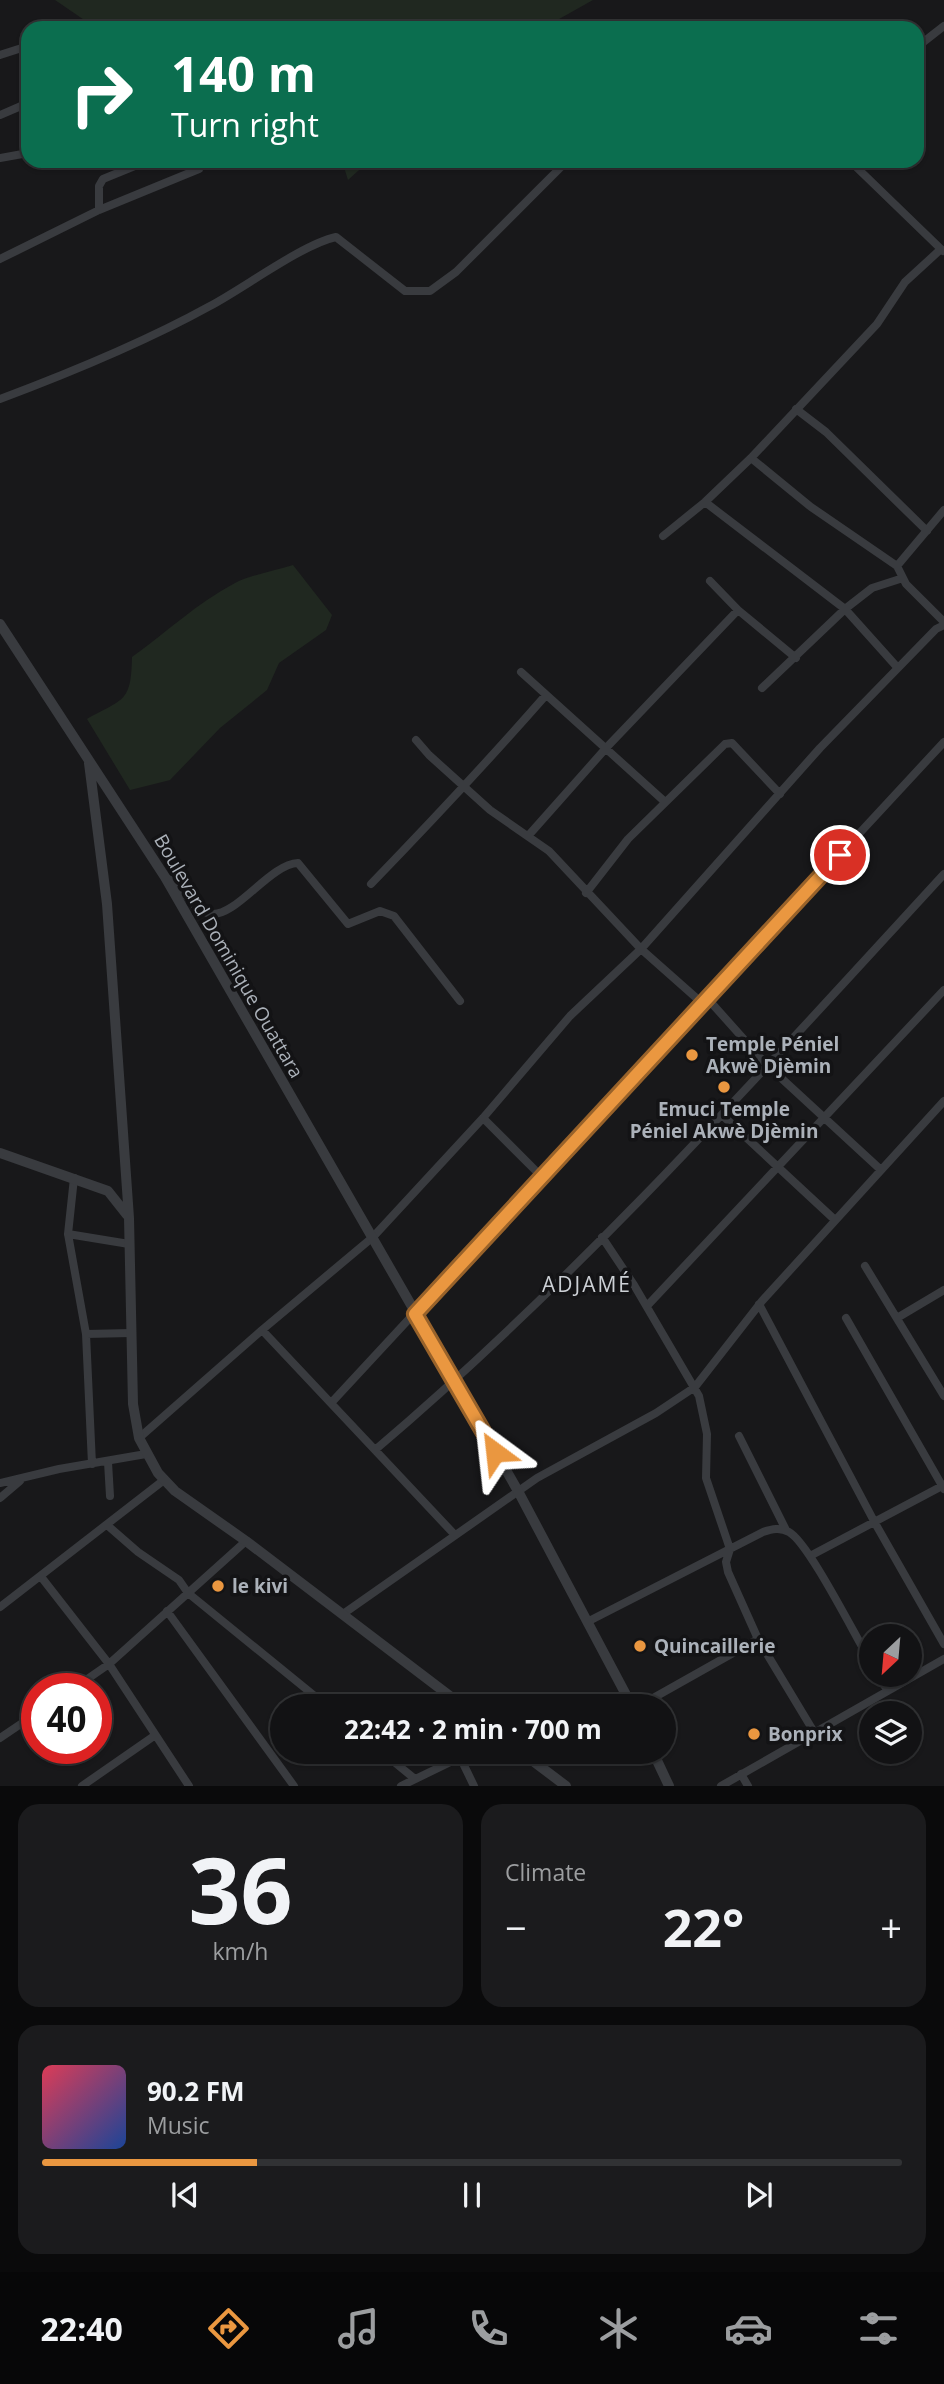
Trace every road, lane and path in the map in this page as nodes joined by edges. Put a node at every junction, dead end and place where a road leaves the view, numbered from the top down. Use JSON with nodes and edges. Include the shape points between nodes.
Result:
{"nodes":[{"id":1,"x":944,"y":26,"type":"edge"},
{"id":2,"x":924,"y":42,"type":"edge"},
{"id":3,"x":21,"y":48,"type":"edge"},
{"id":4,"x":0,"y":55,"type":"edge"},
{"id":5,"x":21,"y":106,"type":"edge"},
{"id":6,"x":0,"y":115,"type":"edge"},
{"id":7,"x":21,"y":154,"type":"edge"},
{"id":8,"x":0,"y":158,"type":"edge"},
{"id":9,"x":130,"y":168,"type":"edge"},
{"id":10,"x":560,"y":168,"type":"edge"},
{"id":11,"x":857,"y":168,"type":"edge"},
{"id":12,"x":199,"y":169,"type":"dead end"},
{"id":13,"x":99,"y":211,"type":"junction"},
{"id":14,"x":943,"y":251,"type":"edge"},
{"id":15,"x":0,"y":259,"type":"edge"},
{"id":16,"x":0,"y":399,"type":"edge"},
{"id":17,"x":796,"y":409,"type":"junction"},
{"id":18,"x":751,"y":458,"type":"junction"},
{"id":19,"x":705,"y":502,"type":"junction"},
{"id":20,"x":944,"y":510,"type":"edge"},
{"id":21,"x":927,"y":531,"type":"junction"},
{"id":22,"x":663,"y":536,"type":"dead end"},
{"id":23,"x":897,"y":566,"type":"junction"},
{"id":24,"x":903,"y":578,"type":"junction"},
{"id":25,"x":710,"y":582,"type":"dead end"},
{"id":26,"x":845,"y":609,"type":"junction"},
{"id":27,"x":738,"y":610,"type":"junction"},
{"id":28,"x":0,"y":624,"type":"edge"},
{"id":29,"x":944,"y":624,"type":"edge"},
{"id":30,"x":796,"y":658,"type":"junction"},
{"id":31,"x":897,"y":667,"type":"junction"},
{"id":32,"x":521,"y":672,"type":"dead end"},
{"id":33,"x":762,"y":688,"type":"dead end"},
{"id":34,"x":546,"y":695,"type":"junction"},
{"id":35,"x":416,"y":740,"type":"dead end"},
{"id":36,"x":944,"y":742,"type":"edge"},
{"id":37,"x":607,"y":747,"type":"junction"},
{"id":38,"x":89,"y":759,"type":"junction"},
{"id":39,"x":466,"y":787,"type":"junction"},
{"id":40,"x":780,"y":794,"type":"junction"},
{"id":41,"x":664,"y":801,"type":"junction"},
{"id":42,"x":528,"y":836,"type":"junction"},
{"id":43,"x":944,"y":874,"type":"edge"},
{"id":44,"x":165,"y":877,"type":"junction"},
{"id":45,"x":370,"y":884,"type":"dead end"},
{"id":46,"x":586,"y":893,"type":"junction"},
{"id":47,"x":641,"y":949,"type":"junction"},
{"id":48,"x":944,"y":990,"type":"edge"},
{"id":49,"x":704,"y":1000,"type":"junction"},
{"id":50,"x":460,"y":1001,"type":"dead end"},
{"id":51,"x":767,"y":1065,"type":"junction"},
{"id":52,"x":944,"y":1101,"type":"edge"},
{"id":53,"x":722,"y":1115,"type":"junction"},
{"id":54,"x":483,"y":1118,"type":"junction"},
{"id":55,"x":823,"y":1119,"type":"junction"},
{"id":56,"x":0,"y":1153,"type":"edge"},
{"id":57,"x":778,"y":1169,"type":"junction"},
{"id":58,"x":881,"y":1170,"type":"junction"},
{"id":59,"x":541,"y":1176,"type":"junction"},
{"id":60,"x":74,"y":1178,"type":"junction"},
{"id":61,"x":129,"y":1219,"type":"junction"},
{"id":62,"x":835,"y":1220,"type":"junction"},
{"id":63,"x":68,"y":1234,"type":"junction"},
{"id":64,"x":373,"y":1237,"type":"junction"},
{"id":65,"x":602,"y":1237,"type":"junction"},
{"id":66,"x":129,"y":1244,"type":"junction"},
{"id":67,"x":865,"y":1266,"type":"dead end"},
{"id":68,"x":944,"y":1290,"type":"edge"},
{"id":69,"x":759,"y":1304,"type":"junction"},
{"id":70,"x":647,"y":1306,"type":"junction"},
{"id":71,"x":415,"y":1314,"type":"junction"},
{"id":72,"x":846,"y":1318,"type":"dead end"},
{"id":73,"x":897,"y":1318,"type":"junction"},
{"id":74,"x":262,"y":1330,"type":"junction"},
{"id":75,"x":131,"y":1333,"type":"junction"},
{"id":76,"x":86,"y":1334,"type":"junction"},
{"id":77,"x":940,"y":1379,"type":"edge"},
{"id":78,"x":454,"y":1383,"type":"junction"},
{"id":79,"x":695,"y":1387,"type":"junction"},
{"id":80,"x":944,"y":1396,"type":"edge"},
{"id":81,"x":332,"y":1402,"type":"junction"},
{"id":82,"x":739,"y":1436,"type":"dead end"},
{"id":83,"x":139,"y":1438,"type":"junction"},
{"id":84,"x":375,"y":1450,"type":"junction"},
{"id":85,"x":146,"y":1454,"type":"junction"},
{"id":86,"x":108,"y":1462,"type":"junction"},
{"id":87,"x":92,"y":1464,"type":"junction"},
{"id":88,"x":23,"y":1479,"type":"junction"},
{"id":89,"x":164,"y":1480,"type":"junction"},
{"id":90,"x":0,"y":1483,"type":"edge"},
{"id":91,"x":943,"y":1487,"type":"edge"},
{"id":92,"x":518,"y":1491,"type":"junction"},
{"id":93,"x":110,"y":1496,"type":"dead end"},
{"id":94,"x":0,"y":1498,"type":"edge"},
{"id":95,"x":875,"y":1523,"type":"junction"},
{"id":96,"x":107,"y":1525,"type":"junction"},
{"id":97,"x":786,"y":1530,"type":"junction"},
{"id":98,"x":454,"y":1534,"type":"junction"},
{"id":99,"x":246,"y":1541,"type":"junction"},
{"id":100,"x":730,"y":1549,"type":"junction"},
{"id":101,"x":810,"y":1556,"type":"junction"},
{"id":102,"x":42,"y":1577,"type":"junction"},
{"id":103,"x":188,"y":1593,"type":"junction"},
{"id":104,"x":0,"y":1607,"type":"edge"},
{"id":105,"x":167,"y":1611,"type":"junction"},
{"id":106,"x":343,"y":1614,"type":"junction"},
{"id":107,"x":587,"y":1622,"type":"junction"},
{"id":108,"x":758,"y":1639,"type":"junction"},
{"id":109,"x":859,"y":1641,"type":"edge"},
{"id":110,"x":944,"y":1644,"type":"edge"},
{"id":111,"x":944,"y":1659,"type":"edge"},
{"id":112,"x":109,"y":1664,"type":"junction"},
{"id":113,"x":96,"y":1673,"type":"edge"},
{"id":114,"x":885,"y":1687,"type":"edge"},
{"id":115,"x":887,"y":1690,"type":"junction"},
{"id":116,"x":312,"y":1694,"type":"edge"},
{"id":117,"x":447,"y":1694,"type":"edge"},
{"id":118,"x":626,"y":1694,"type":"edge"},
{"id":119,"x":660,"y":1694,"type":"edge"},
{"id":120,"x":21,"y":1724,"type":"edge"},
{"id":121,"x":814,"y":1732,"type":"junction"},
{"id":122,"x":154,"y":1736,"type":"junction"},
{"id":123,"x":0,"y":1738,"type":"edge"},
{"id":124,"x":397,"y":1764,"type":"edge"},
{"id":125,"x":446,"y":1764,"type":"edge"},
{"id":126,"x":463,"y":1764,"type":"edge"},
{"id":127,"x":537,"y":1764,"type":"edge"},
{"id":128,"x":659,"y":1764,"type":"edge"},
{"id":129,"x":741,"y":1774,"type":"junction"},
{"id":130,"x":415,"y":1779,"type":"junction"},
{"id":131,"x":82,"y":1786,"type":"edge"},
{"id":132,"x":189,"y":1786,"type":"edge"},
{"id":133,"x":294,"y":1786,"type":"edge"},
{"id":134,"x":401,"y":1786,"type":"edge"},
{"id":135,"x":474,"y":1786,"type":"edge"},
{"id":136,"x":566,"y":1786,"type":"edge"},
{"id":137,"x":669,"y":1786,"type":"edge"},
{"id":138,"x":721,"y":1786,"type":"edge"},
{"id":139,"x":748,"y":1786,"type":"edge"}],
"edges":[{"from":1,"to":2,"type":"street"},
{"from":3,"to":4,"type":"street"},
{"from":5,"to":6,"type":"street"},
{"from":7,"to":8,"type":"street"},
{"from":9,"to":13,"type":"street","via":[[103,179]]},
{"from":10,"to":16,"type":"street","via":[[456,272],[430,291],[404,291],[337,237],[323,240],[158,332],[61,377]]},
{"from":11,"to":14,"type":"street"},
{"from":12,"to":13,"type":"street"},
{"from":13,"to":15,"type":"street"},
{"from":14,"to":17,"type":"street","via":[[905,282],[877,324]]},
{"from":17,"to":18,"type":"street"},
{"from":17,"to":21,"type":"street","via":[[827,432]]},
{"from":18,"to":19,"type":"street"},
{"from":18,"to":23,"type":"street","via":[[811,507]]},
{"from":19,"to":22,"type":"street"},
{"from":19,"to":26,"type":"street"},
{"from":20,"to":21,"type":"street"},
{"from":21,"to":23,"type":"street"},
{"from":23,"to":24,"type":"street"},
{"from":24,"to":26,"type":"street","via":[[872,588]]},
{"from":24,"to":29,"type":"street"},
{"from":25,"to":27,"type":"street"},
{"from":26,"to":30,"type":"street"},
{"from":26,"to":31,"type":"street"},
{"from":27,"to":30,"type":"street"},
{"from":27,"to":37,"type":"street"},
{"from":28,"to":38,"type":"street","name":"Boulevard Dominique Ouattara"},
{"from":29,"to":31,"type":"street"},
{"from":30,"to":33,"type":"street"},
{"from":31,"to":40,"type":"street"},
{"from":32,"to":34,"type":"street"},
{"from":34,"to":37,"type":"street"},
{"from":34,"to":39,"type":"street"},
{"from":35,"to":39,"type":"street"},
{"from":36,"to":49,"type":"street"},
{"from":37,"to":41,"type":"street"},
{"from":37,"to":42,"type":"street"},
{"from":38,"to":44,"type":"street","name":"Boulevard Dominique Ouattara"},
{"from":38,"to":61,"type":"street","via":[[107,904]]},
{"from":39,"to":42,"type":"street"},
{"from":39,"to":45,"type":"street"},
{"from":40,"to":41,"type":"street","via":[[732,743],[724,744]]},
{"from":40,"to":47,"type":"street"},
{"from":41,"to":46,"type":"street"},
{"from":42,"to":46,"type":"street","via":[[549,851]]},
{"from":43,"to":51,"type":"street"},
{"from":44,"to":50,"type":"street","via":[[211,914],[298,863],[348,923],[380,911],[394,916]]},
{"from":44,"to":64,"type":"street","name":"Boulevard Dominique Ouattara"},
{"from":46,"to":47,"type":"street"},
{"from":47,"to":49,"type":"street"},
{"from":47,"to":54,"type":"street","via":[[570,1016]]},
{"from":48,"to":55,"type":"street"},
{"from":49,"to":51,"type":"street"},
{"from":49,"to":59,"type":"street"},
{"from":51,"to":53,"type":"street"},
{"from":51,"to":55,"type":"street"},
{"from":52,"to":58,"type":"street"},
{"from":53,"to":57,"type":"street"},
{"from":53,"to":65,"type":"street"},
{"from":54,"to":59,"type":"street"},
{"from":54,"to":64,"type":"street"},
{"from":55,"to":57,"type":"street"},
{"from":55,"to":58,"type":"street"},
{"from":56,"to":60,"type":"street"},
{"from":57,"to":62,"type":"street"},
{"from":57,"to":70,"type":"street"},
{"from":58,"to":62,"type":"street"},
{"from":59,"to":71,"type":"street"},
{"from":60,"to":61,"type":"street","via":[[108,1191]]},
{"from":60,"to":63,"type":"street"},
{"from":61,"to":66,"type":"street"},
{"from":62,"to":69,"type":"street"},
{"from":63,"to":66,"type":"street"},
{"from":63,"to":76,"type":"street"},
{"from":64,"to":71,"type":"street","name":"Boulevard Dominique Ouattara"},
{"from":64,"to":74,"type":"street"},
{"from":65,"to":70,"type":"street"},
{"from":65,"to":78,"type":"street"},
{"from":66,"to":75,"type":"street"},
{"from":67,"to":73,"type":"street"},
{"from":68,"to":73,"type":"street"},
{"from":69,"to":79,"type":"street"},
{"from":69,"to":95,"type":"street"},
{"from":70,"to":79,"type":"street"},
{"from":71,"to":78,"type":"street","name":"Boulevard Dominique Ouattara"},
{"from":71,"to":81,"type":"street"},
{"from":72,"to":91,"type":"street"},
{"from":73,"to":77,"type":"street"},
{"from":74,"to":81,"type":"street"},
{"from":74,"to":83,"type":"street"},
{"from":75,"to":76,"type":"street"},
{"from":75,"to":83,"type":"street"},
{"from":76,"to":87,"type":"street"},
{"from":77,"to":80,"type":"street"},
{"from":78,"to":84,"type":"street"},
{"from":78,"to":92,"type":"street","name":"Boulevard Dominique Ouattara"},
{"from":79,"to":92,"type":"street"},
{"from":79,"to":100,"type":"street","via":[[705,1413],[706,1478]]},
{"from":81,"to":84,"type":"street"},
{"from":82,"to":97,"type":"street"},
{"from":83,"to":85,"type":"street"},
{"from":84,"to":98,"type":"street"},
{"from":85,"to":86,"type":"street"},
{"from":85,"to":89,"type":"street"},
{"from":86,"to":87,"type":"street"},
{"from":86,"to":93,"type":"street"},
{"from":87,"to":88,"type":"street"},
{"from":88,"to":90,"type":"street"},
{"from":88,"to":94,"type":"street"},
{"from":89,"to":96,"type":"street"},
{"from":89,"to":99,"type":"street"},
{"from":91,"to":95,"type":"street"},
{"from":92,"to":98,"type":"street"},
{"from":92,"to":107,"type":"street","name":"Boulevard Dominique Ouattara"},
{"from":95,"to":101,"type":"street"},
{"from":95,"to":110,"type":"street"},
{"from":96,"to":102,"type":"street"},
{"from":96,"to":103,"type":"street","via":[[179,1580]]},
{"from":97,"to":100,"type":"street","via":[[763,1532]]},
{"from":97,"to":101,"type":"street"},
{"from":98,"to":106,"type":"street"},
{"from":99,"to":103,"type":"street"},
{"from":99,"to":106,"type":"street"},
{"from":100,"to":107,"type":"street"},
{"from":100,"to":108,"type":"street","via":[[728,1572]]},
{"from":101,"to":109,"type":"street"},
{"from":102,"to":104,"type":"street"},
{"from":102,"to":112,"type":"street"},
{"from":103,"to":105,"type":"street"},
{"from":103,"to":116,"type":"street"},
{"from":105,"to":112,"type":"street"},
{"from":105,"to":133,"type":"street"},
{"from":106,"to":117,"type":"street"},
{"from":107,"to":118,"type":"street","name":"Boulevard Dominique Ouattara"},
{"from":108,"to":119,"type":"street"},
{"from":108,"to":121,"type":"street"},
{"from":111,"to":115,"type":"street"},
{"from":112,"to":113,"type":"street"},
{"from":112,"to":122,"type":"street"},
{"from":114,"to":115,"type":"street"},
{"from":115,"to":121,"type":"street"},
{"from":120,"to":123,"type":"street"},
{"from":121,"to":129,"type":"street"},
{"from":122,"to":131,"type":"street"},
{"from":122,"to":132,"type":"street"},
{"from":124,"to":130,"type":"street"},
{"from":125,"to":130,"type":"street"},
{"from":126,"to":135,"type":"street"},
{"from":127,"to":136,"type":"street"},
{"from":128,"to":137,"type":"street"},
{"from":129,"to":138,"type":"street"},
{"from":129,"to":139,"type":"street"},
{"from":130,"to":134,"type":"street"}]}
